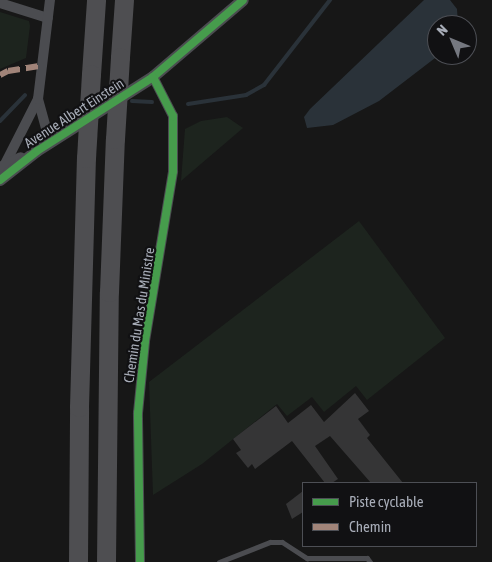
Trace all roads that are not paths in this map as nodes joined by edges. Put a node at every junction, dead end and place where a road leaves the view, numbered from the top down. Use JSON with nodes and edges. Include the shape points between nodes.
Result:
{"nodes":[{"id":1,"x":50,"y":0,"type":"edge"},
{"id":2,"x":96,"y":0,"type":"edge"},
{"id":3,"x":124,"y":0,"type":"edge"},
{"id":4,"x":243,"y":0,"type":"edge"},
{"id":5,"x":0,"y":3,"type":"edge"},
{"id":6,"x":48,"y":18,"type":"junction"},
{"id":7,"x":153,"y":77,"type":"junction"},
{"id":8,"x":38,"y":99,"type":"junction"},
{"id":9,"x":50,"y":143,"type":"junction"},
{"id":10,"x":37,"y":151,"type":"junction"},
{"id":11,"x":2,"y":166,"type":"edge"},
{"id":12,"x":0,"y":180,"type":"edge"},
{"id":13,"x":78,"y":562,"type":"edge"},
{"id":14,"x":106,"y":562,"type":"edge"},
{"id":15,"x":140,"y":562,"type":"edge"},
{"id":16,"x":219,"y":562,"type":"edge"},
{"id":17,"x":370,"y":562,"type":"edge"}],
"edges":[{"from":1,"to":6,"type":"street"},
{"from":2,"to":13,"type":"highway","bridge":true,"via":[[86,158]]},
{"from":3,"to":14,"type":"highway","bridge":true,"via":[[109,292]]},
{"from":4,"to":7,"type":"street","name":"Avenue Albert Einstein"},
{"from":5,"to":6,"type":"street"},
{"from":6,"to":8,"type":"street"},
{"from":7,"to":9,"type":"street","name":"Avenue Albert Einstein"},
{"from":7,"to":15,"type":"street","name":"Chemin du Mas du Ministre","via":[[173,116],[173,172],[145,341],[138,413]]},
{"from":8,"to":9,"type":"street"},
{"from":8,"to":11,"type":"street"},
{"from":9,"to":10,"type":"street","name":"Avenue Albert Einstein"},
{"from":10,"to":11,"type":"street","name":"Avenue Albert Einstein"},
{"from":10,"to":12,"type":"street","name":"Avenue Albert Einstein"},
{"from":16,"to":17,"type":"lane","via":[[270,542],[282,542],[307,558],[367,558]]}]}
